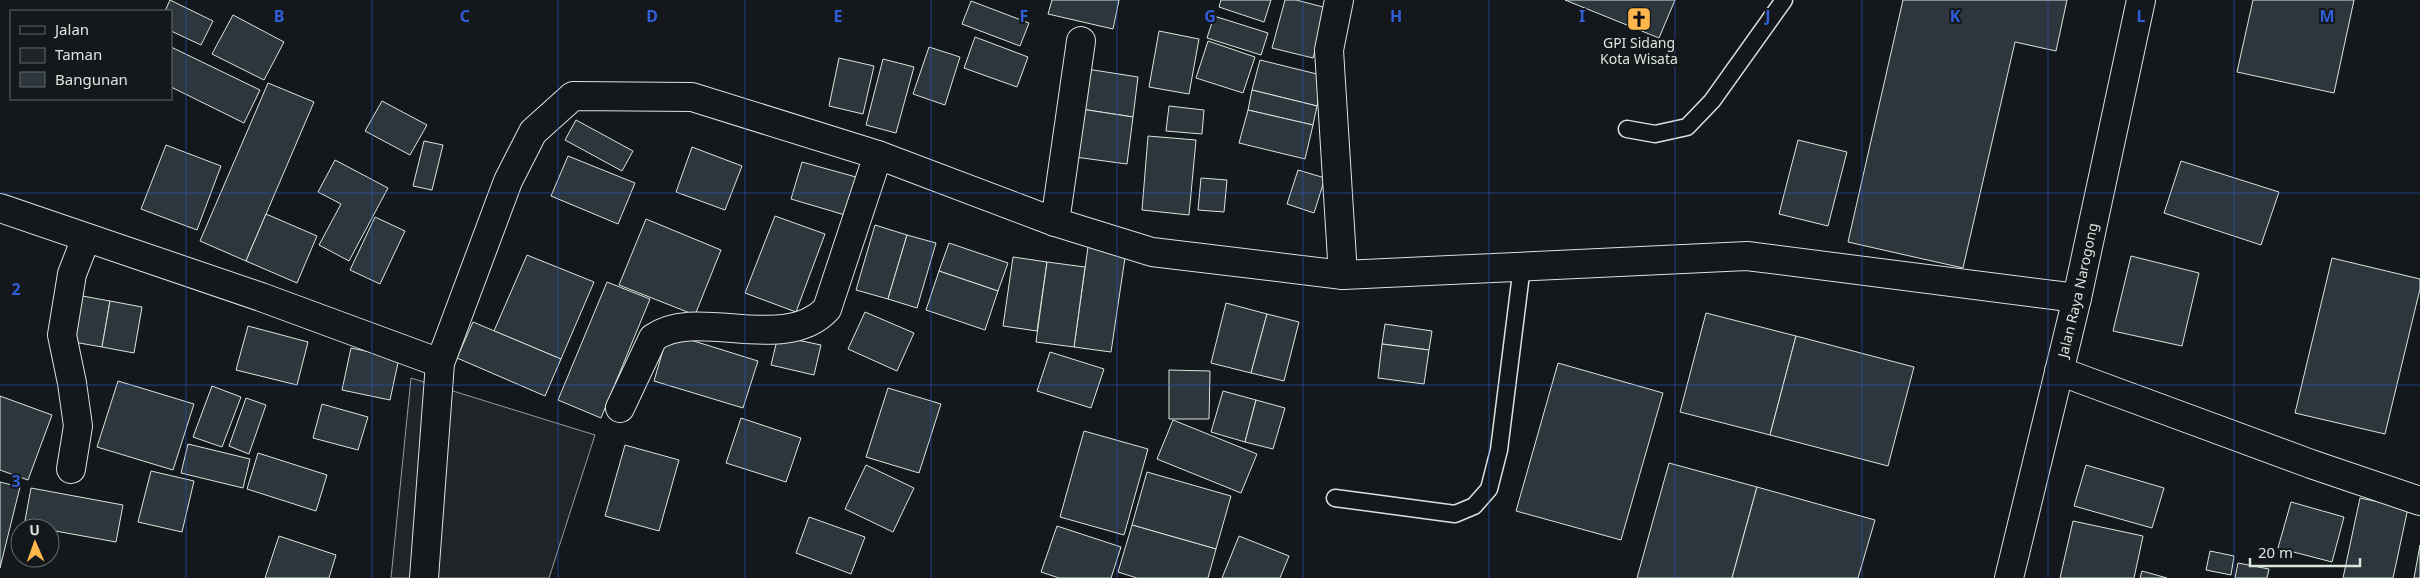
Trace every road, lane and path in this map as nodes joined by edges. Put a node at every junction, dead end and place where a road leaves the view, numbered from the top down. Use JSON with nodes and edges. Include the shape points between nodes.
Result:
{"nodes":[{"id":1,"x":1339,"y":0,"type":"edge"},
{"id":2,"x":1784,"y":0,"type":"edge"},
{"id":3,"x":2141,"y":0,"type":"edge"},
{"id":4,"x":1081,"y":41,"type":"dead end"},
{"id":5,"x":1627,"y":129,"type":"dead end"},
{"id":6,"x":878,"y":155,"type":"junction"},
{"id":7,"x":0,"y":208,"type":"edge"},
{"id":8,"x":1055,"y":222,"type":"junction"},
{"id":9,"x":86,"y":238,"type":"junction"},
{"id":10,"x":1522,"y":266,"type":"junction"},
{"id":11,"x":1344,"y":276,"type":"junction"},
{"id":12,"x":2077,"y":298,"type":"junction"},
{"id":13,"x":440,"y":363,"type":"junction"},
{"id":14,"x":2059,"y":371,"type":"junction"},
{"id":15,"x":620,"y":408,"type":"dead end"},
{"id":16,"x":71,"y":469,"type":"dead end"},
{"id":17,"x":1335,"y":498,"type":"dead end"},
{"id":18,"x":2420,"y":501,"type":"edge"},
{"id":19,"x":424,"y":578,"type":"edge"},
{"id":20,"x":2009,"y":578,"type":"edge"}],
"edges":[{"from":1,"to":11,"type":"street","via":[[1329,50]]},
{"from":2,"to":5,"type":"lane","via":[[1712,101],[1687,127],[1655,134]]},
{"from":3,"to":12,"type":"street","name":"Jalan Raya Narogong"},
{"from":4,"to":8,"type":"street"},
{"from":6,"to":8,"type":"street"},
{"from":6,"to":13,"type":"street","via":[[692,96],[573,96],[533,132],[508,181]]},
{"from":6,"to":15,"type":"street","via":[[827,309],[819,318],[798,328],[778,330],[694,328],[662,331],[653,338]]},
{"from":7,"to":9,"type":"street"},
{"from":8,"to":11,"type":"street","via":[[1152,252]]},
{"from":9,"to":13,"type":"street","via":[[261,297]]},
{"from":9,"to":16,"type":"street","via":[[72,274],[62,335],[78,426]]},
{"from":10,"to":11,"type":"street"},
{"from":10,"to":12,"type":"street","via":[[1747,256]]},
{"from":10,"to":17,"type":"lane","via":[[1499,450],[1489,489],[1474,506],[1454,514]]},
{"from":12,"to":14,"type":"street","name":"Jalan Raya Narogong"},
{"from":13,"to":19,"type":"street"},
{"from":14,"to":18,"type":"street"},
{"from":14,"to":20,"type":"street","name":"Jalan Raya Narogong"}]}
